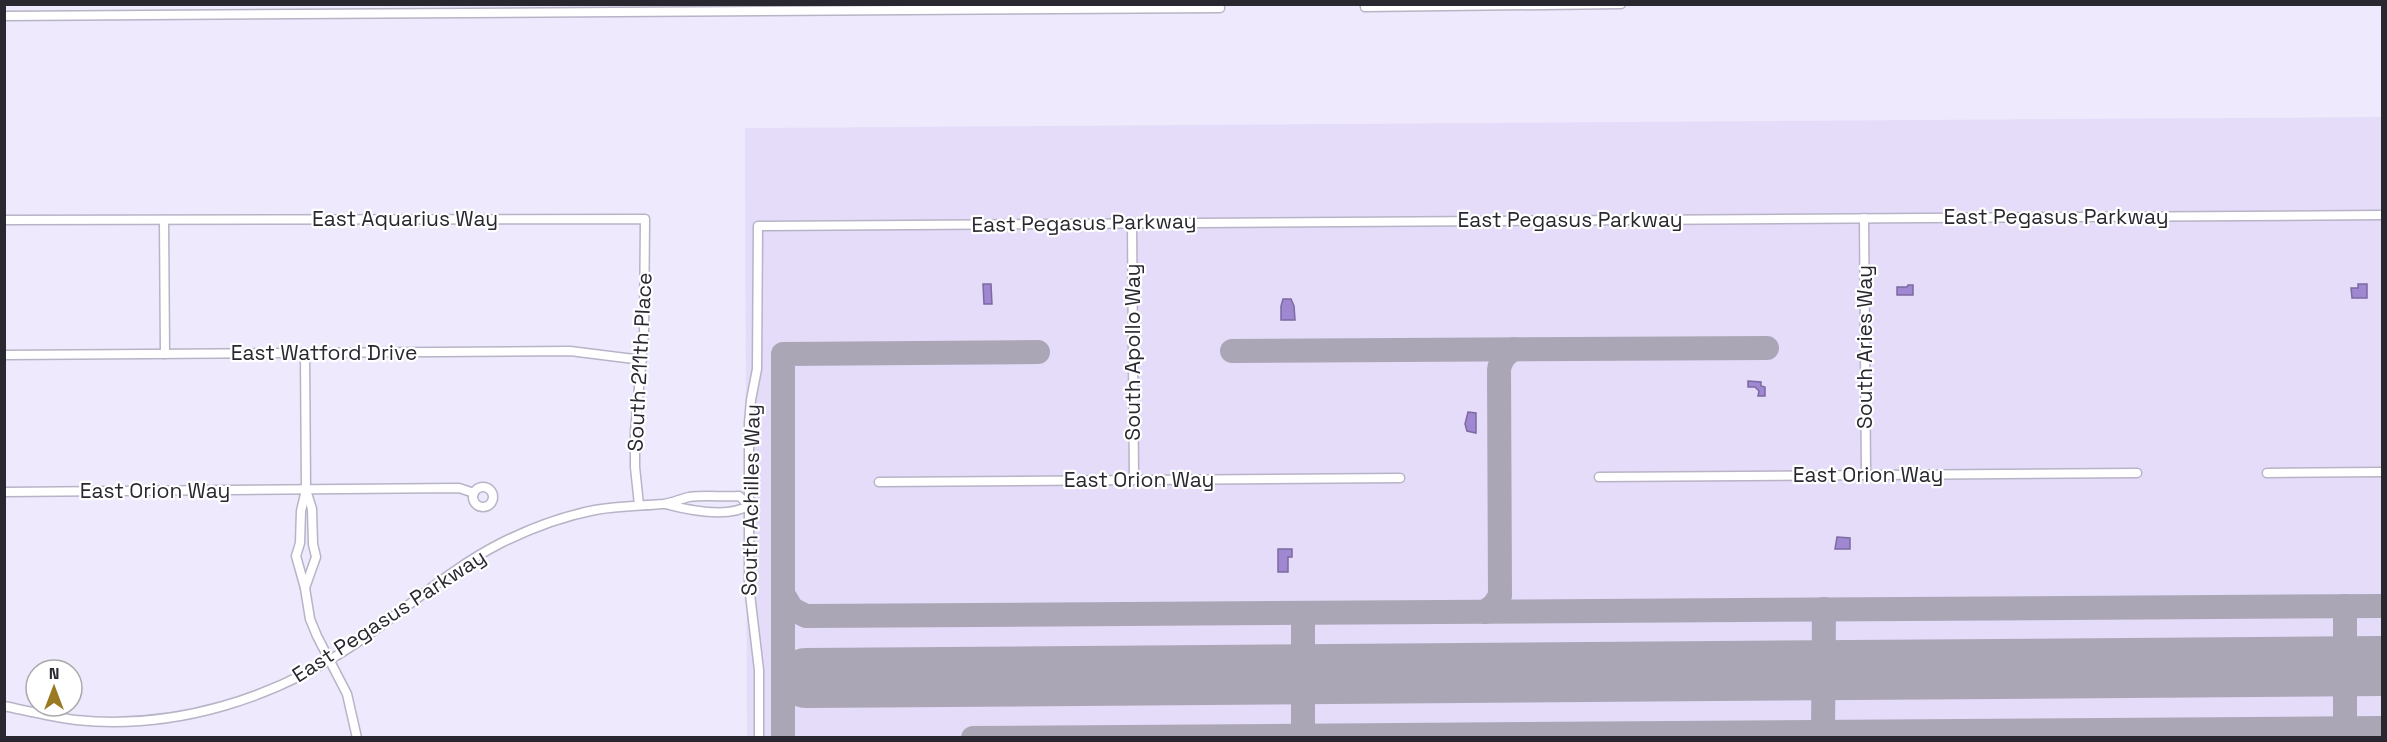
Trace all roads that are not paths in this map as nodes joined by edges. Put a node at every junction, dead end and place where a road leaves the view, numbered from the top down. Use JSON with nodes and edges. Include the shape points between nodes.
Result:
{"nodes":[{"id":1,"x":1621,"y":4,"type":"edge"},
{"id":2,"x":1555,"y":5,"type":"edge"},
{"id":3,"x":1019,"y":7,"type":"edge"},
{"id":4,"x":1365,"y":7,"type":"dead end"},
{"id":5,"x":1220,"y":8,"type":"dead end"},
{"id":6,"x":479,"y":9,"type":"edge"},
{"id":7,"x":4,"y":16,"type":"edge"},
{"id":8,"x":2382,"y":215,"type":"edge"},
{"id":9,"x":1864,"y":218,"type":"junction"},
{"id":10,"x":645,"y":219,"type":"joint"},
{"id":11,"x":4,"y":220,"type":"edge"},
{"id":12,"x":164,"y":220,"type":"junction"},
{"id":13,"x":1132,"y":223,"type":"junction"},
{"id":14,"x":758,"y":226,"type":"joint"},
{"id":15,"x":165,"y":354,"type":"junction"},
{"id":16,"x":305,"y":354,"type":"junction"},
{"id":17,"x":4,"y":355,"type":"edge"},
{"id":18,"x":642,"y":360,"type":"junction"},
{"id":19,"x":2382,"y":472,"type":"edge"},
{"id":20,"x":2137,"y":473,"type":"dead end"},
{"id":21,"x":2267,"y":473,"type":"dead end"},
{"id":22,"x":1866,"y":475,"type":"junction"},
{"id":23,"x":1599,"y":477,"type":"dead end"},
{"id":24,"x":1400,"y":478,"type":"dead end"},
{"id":25,"x":1134,"y":480,"type":"junction"},
{"id":26,"x":879,"y":482,"type":"dead end"},
{"id":27,"x":306,"y":490,"type":"junction"},
{"id":28,"x":4,"y":492,"type":"edge"},
{"id":29,"x":474,"y":493,"type":"dead end"},
{"id":30,"x":665,"y":504,"type":"junction"},
{"id":31,"x":639,"y":505,"type":"junction"},
{"id":32,"x":749,"y":505,"type":"junction"},
{"id":33,"x":299,"y":548,"type":"junction"},
{"id":34,"x":313,"y":548,"type":"junction"},
{"id":35,"x":305,"y":588,"type":"junction"},
{"id":36,"x":330,"y":660,"type":"junction"},
{"id":37,"x":4,"y":706,"type":"edge"},
{"id":38,"x":357,"y":738,"type":"edge"},
{"id":39,"x":759,"y":738,"type":"edge"}],
"edges":[{"from":1,"to":2,"type":"street"},
{"from":2,"to":4,"type":"street"},
{"from":3,"to":5,"type":"street"},
{"from":3,"to":6,"type":"street"},
{"from":6,"to":7,"type":"street"},
{"from":8,"to":9,"type":"street","name":"East Pegasus Parkway"},
{"from":9,"to":13,"type":"street","name":"East Pegasus Parkway"},
{"from":9,"to":22,"type":"street","name":"South Aries Way"},
{"from":10,"to":12,"type":"street","name":"East Aquarius Way"},
{"from":10,"to":18,"type":"street","name":"South 211th Place"},
{"from":11,"to":12,"type":"street","name":"East Aquarius Way"},
{"from":12,"to":15,"type":"street"},
{"from":13,"to":14,"type":"street","name":"East Pegasus Parkway"},
{"from":13,"to":25,"type":"street","name":"South Apollo Way"},
{"from":14,"to":32,"type":"street","name":"South Achilles Way","via":[[758,369],[749,423]]},
{"from":15,"to":16,"type":"street","name":"East Watford Drive"},
{"from":15,"to":17,"type":"street","name":"East Watford Drive"},
{"from":16,"to":18,"type":"street","name":"East Watford Drive","via":[[570,351]]},
{"from":16,"to":27,"type":"street"},
{"from":18,"to":31,"type":"street","name":"South 211th Place","via":[[635,432]]},
{"from":19,"to":21,"type":"street"},
{"from":20,"to":22,"type":"street","name":"East Orion Way"},
{"from":22,"to":23,"type":"street","name":"East Orion Way"},
{"from":24,"to":25,"type":"street","name":"East Orion Way"},
{"from":25,"to":26,"type":"street","name":"East Orion Way"},
{"from":27,"to":28,"type":"street","name":"East Orion Way"},
{"from":27,"to":29,"type":"street","name":"East Orion Way","via":[[459,488]]},
{"from":27,"to":33,"type":"street"},
{"from":27,"to":34,"type":"street","via":[[312,509]]},
{"from":30,"to":31,"type":"street","name":"East Pegasus Parkway"},
{"from":30,"to":32,"type":"street","name":"East Pegasus Parkway","via":[[690,511],[739,512]]},
{"from":30,"to":32,"type":"street","name":"East Pegasus Parkway","via":[[690,497],[739,496]]},
{"from":31,"to":36,"type":"street","name":"East Pegasus Parkway","via":[[574,516],[502,543],[469,561]]},
{"from":32,"to":39,"type":"street","name":"South Achilles Way","via":[[749,594],[759,670]]},
{"from":33,"to":34,"type":"street"},
{"from":33,"to":35,"type":"street","via":[[296,556]]},
{"from":34,"to":35,"type":"street","via":[[316,557]]},
{"from":35,"to":36,"type":"street","via":[[310,619]]},
{"from":36,"to":37,"type":"street","name":"East Pegasus Parkway","via":[[263,694],[195,714],[112,722],[76,720]]},
{"from":36,"to":38,"type":"street","via":[[347,694]]}]}
